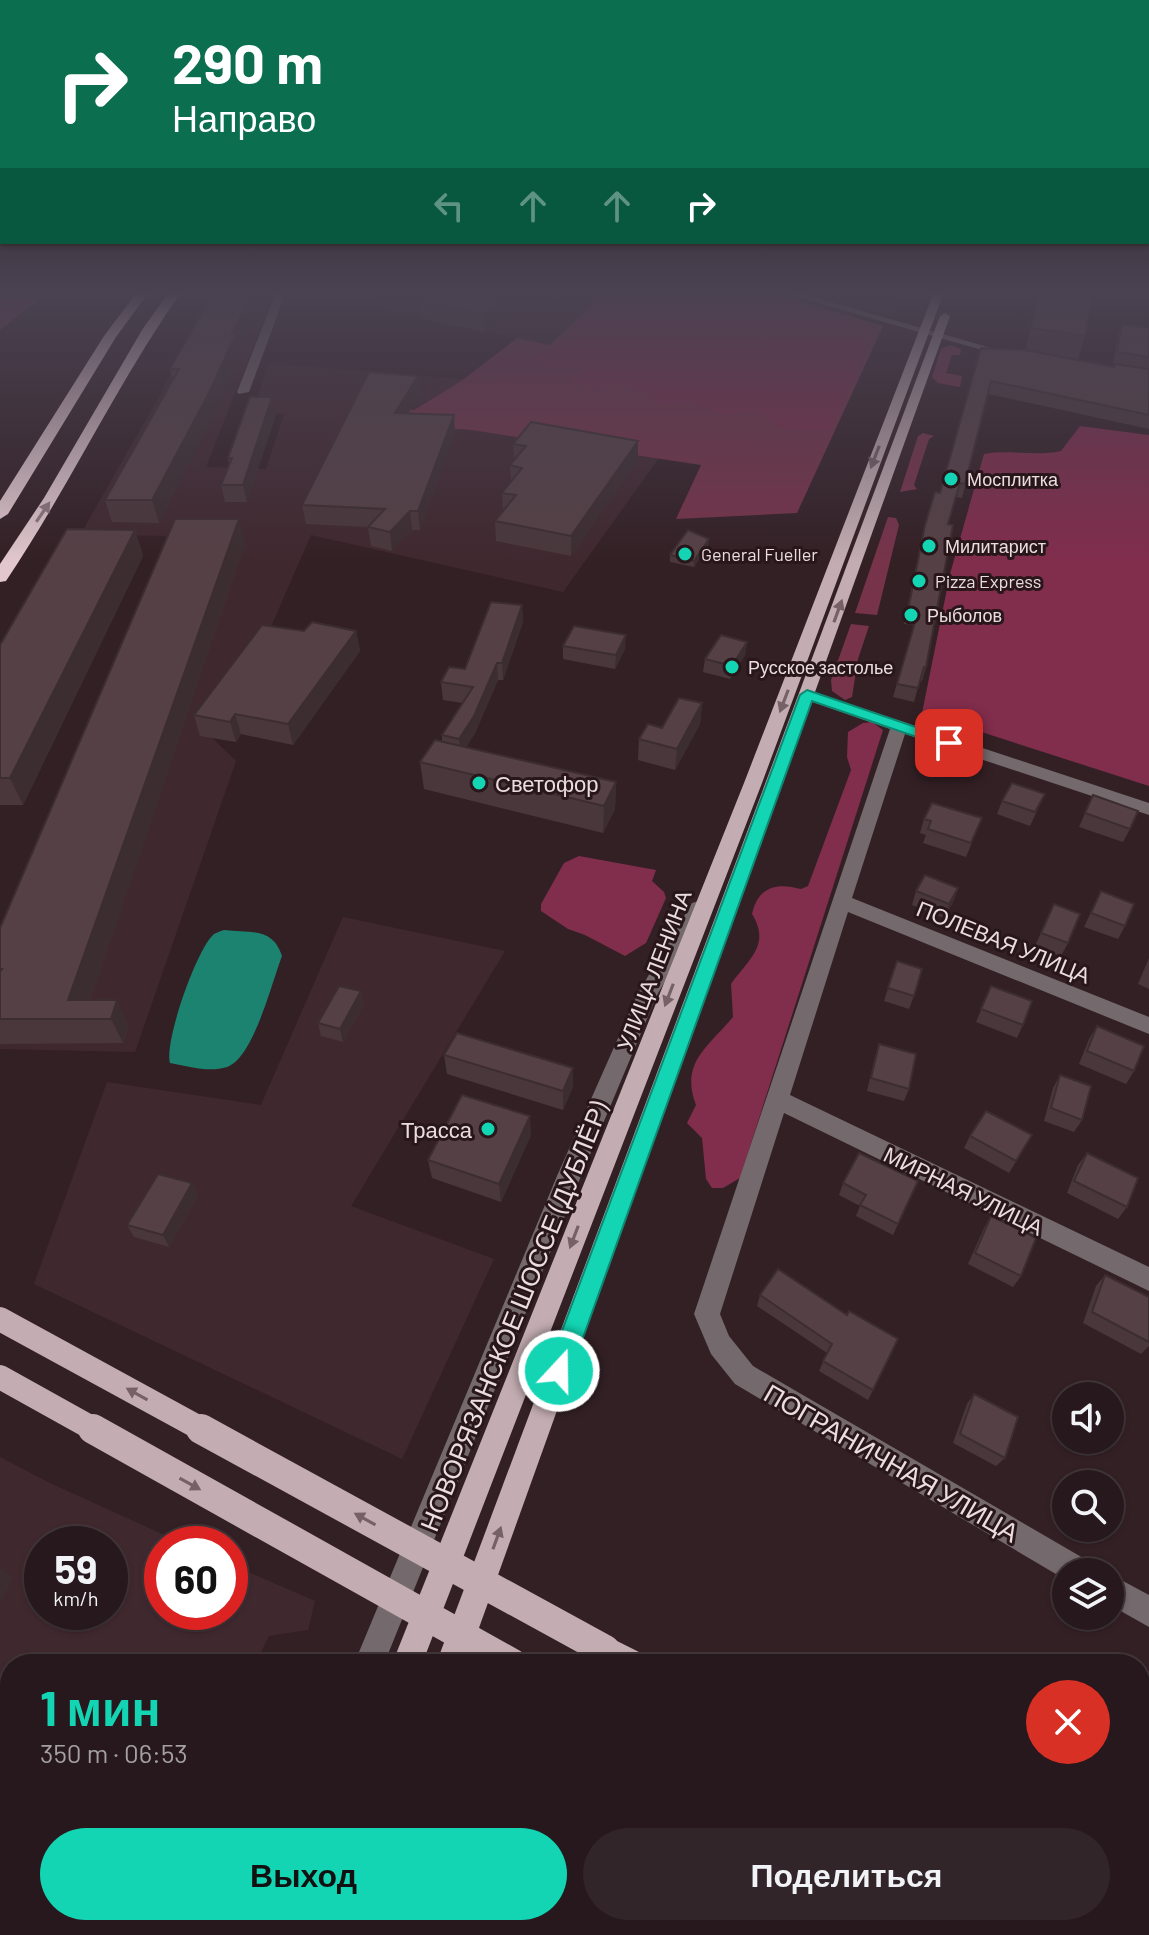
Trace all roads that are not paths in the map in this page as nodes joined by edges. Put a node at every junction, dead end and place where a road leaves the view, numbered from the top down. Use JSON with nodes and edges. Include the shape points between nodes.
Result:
{"nodes":[{"id":1,"x":81,"y":382,"type":"edge"},
{"id":2,"x":118,"y":382,"type":"edge"},
{"id":3,"x":247,"y":382,"type":"edge"},
{"id":4,"x":911,"y":382,"type":"edge"},
{"id":5,"x":914,"y":382,"type":"edge"},
{"id":6,"x":243,"y":392,"type":"dead end"},
{"id":7,"x":0,"y":514,"type":"edge"},
{"id":8,"x":0,"y":577,"type":"edge"},
{"id":9,"x":807,"y":695,"type":"junction"},
{"id":10,"x":899,"y":726,"type":"junction"},
{"id":11,"x":1149,"y":809,"type":"edge"},
{"id":12,"x":711,"y":888,"type":"junction"},
{"id":13,"x":841,"y":901,"type":"junction"},
{"id":14,"x":1149,"y":1026,"type":"edge"},
{"id":15,"x":779,"y":1100,"type":"junction"},
{"id":16,"x":1149,"y":1279,"type":"edge"},
{"id":17,"x":0,"y":1319,"type":"edge"},
{"id":18,"x":0,"y":1377,"type":"edge"},
{"id":19,"x":1056,"y":1558,"type":"edge"},
{"id":20,"x":1124,"y":1597,"type":"edge"},
{"id":21,"x":1149,"y":1612,"type":"edge"},
{"id":22,"x":373,"y":1654,"type":"edge"},
{"id":23,"x":411,"y":1654,"type":"edge"},
{"id":24,"x":455,"y":1654,"type":"edge"},
{"id":25,"x":495,"y":1654,"type":"edge"},
{"id":26,"x":613,"y":1654,"type":"edge"}],
"edges":[{"from":1,"to":7,"type":"highway"},
{"from":8,"to":2,"type":"highway","one_way":true},
{"from":3,"to":6,"type":"street"},
{"from":4,"to":12,"type":"main road","name":"УЛИЦА ЛЕНИНА","one_way":true},
{"from":9,"to":5,"type":"main road","name":"УЛИЦА ЛЕНИНА","one_way":true},
{"from":9,"to":10,"type":"street"},
{"from":24,"to":9,"type":"main road","name":"УЛИЦА ЛЕНИНА","one_way":true},
{"from":10,"to":11,"type":"street"},
{"from":10,"to":13,"type":"street"},
{"from":12,"to":22,"type":"street","name":"НОВОРЯЗАНСКОЕ ШОССЕ (ДУБЛЁР)","via":[[648,993]]},
{"from":12,"to":23,"type":"main road","name":"УЛИЦА ЛЕНИНА","one_way":true},
{"from":13,"to":14,"type":"street","name":"ПОЛЕВАЯ УЛИЦА"},
{"from":13,"to":15,"type":"street"},
{"from":15,"to":16,"type":"street","name":"МИРНАЯ УЛИЦА"},
{"from":15,"to":19,"type":"street","name":"ПОГРАНИЧНАЯ УЛИЦА","via":[[707,1314],[720,1345],[744,1375]]},
{"from":26,"to":17,"type":"main road","one_way":true,"bridge":true},
{"from":18,"to":25,"type":"main road","one_way":true,"bridge":true},
{"from":20,"to":21,"type":"street"}]}
